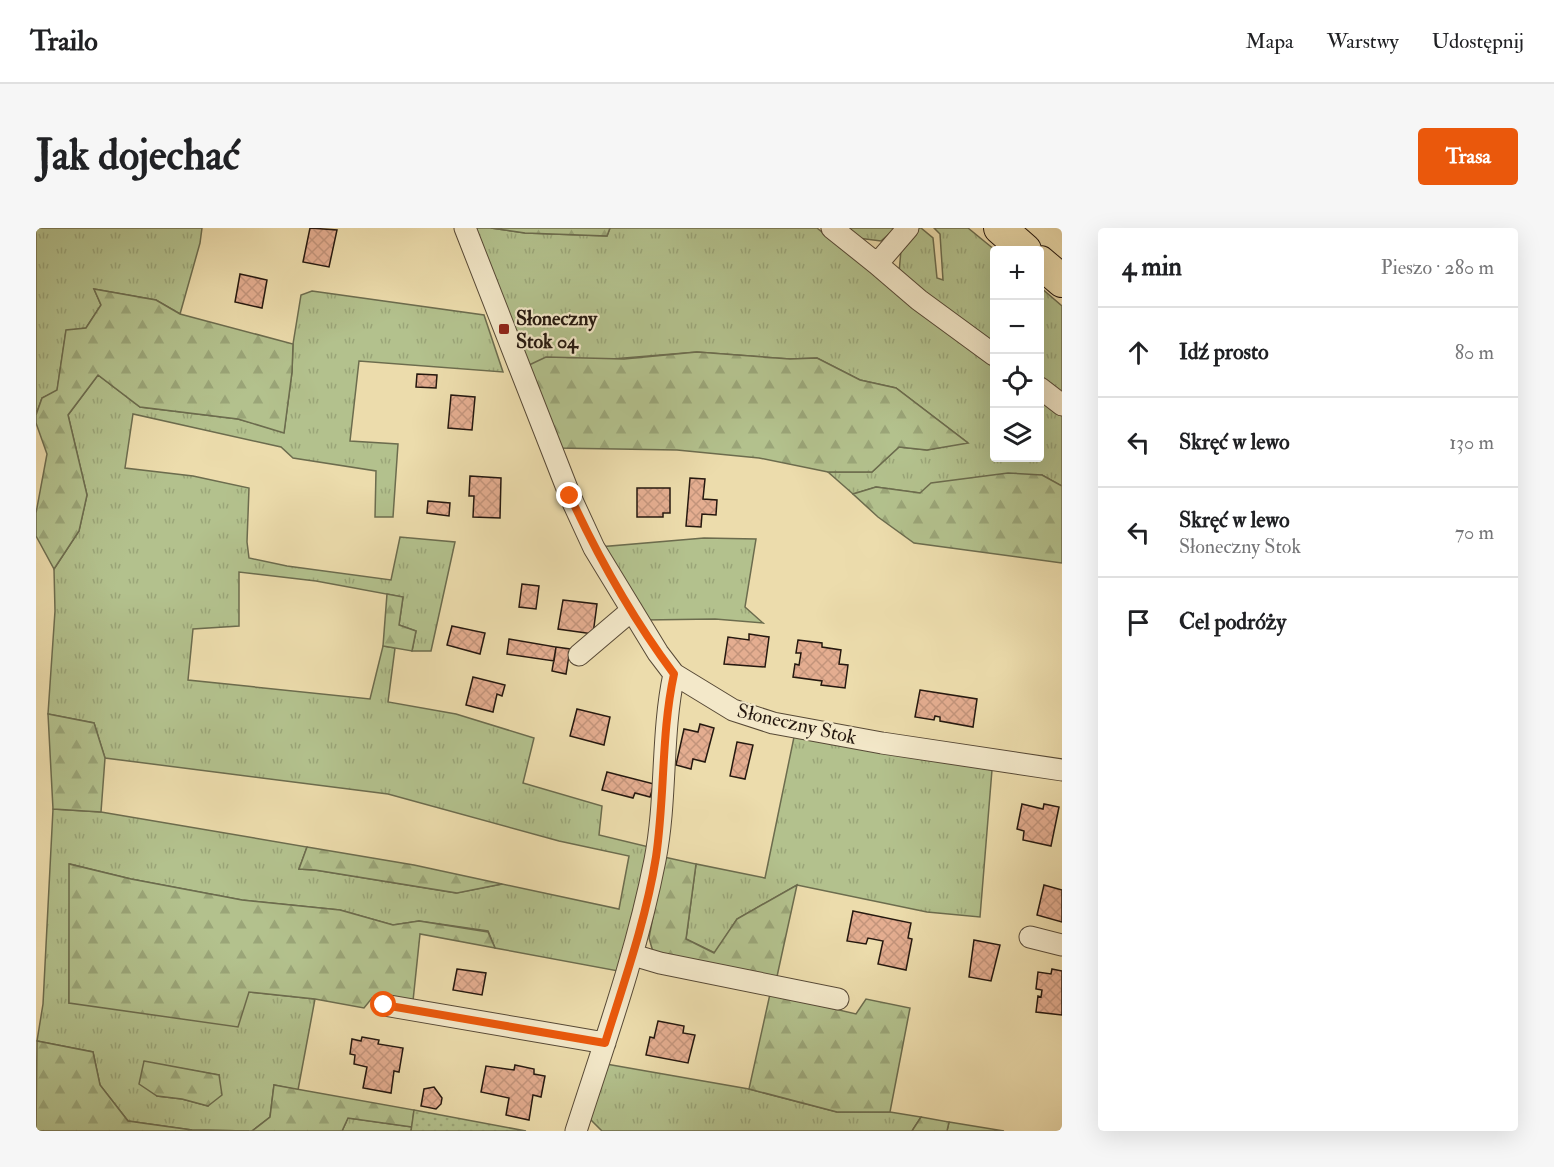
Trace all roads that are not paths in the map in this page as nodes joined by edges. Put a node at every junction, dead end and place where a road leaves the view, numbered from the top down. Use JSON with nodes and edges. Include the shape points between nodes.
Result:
{"nodes":[{"id":1,"x":465,"y":228,"type":"edge"},
{"id":2,"x":832,"y":228,"type":"edge"},
{"id":3,"x":908,"y":228,"type":"edge"},
{"id":4,"x":1000,"y":228,"type":"edge"},
{"id":5,"x":1020,"y":246,"type":"edge"},
{"id":6,"x":877,"y":264,"type":"junction"},
{"id":7,"x":1044,"y":265,"type":"edge"},
{"id":8,"x":1062,"y":281,"type":"edge"},
{"id":9,"x":993,"y":354,"type":"edge"},
{"id":10,"x":1044,"y":391,"type":"edge"},
{"id":11,"x":1062,"y":405,"type":"edge"},
{"id":12,"x":632,"y":610,"type":"junction"},
{"id":13,"x":579,"y":655,"type":"dead end"},
{"id":14,"x":674,"y":674,"type":"junction"},
{"id":15,"x":1062,"y":770,"type":"edge"},
{"id":16,"x":1030,"y":937,"type":"dead end"},
{"id":17,"x":1062,"y":945,"type":"edge"},
{"id":18,"x":633,"y":955,"type":"junction"},
{"id":19,"x":838,"y":999,"type":"dead end"},
{"id":20,"x":384,"y":1005,"type":"dead end"},
{"id":21,"x":605,"y":1043,"type":"junction"},
{"id":22,"x":576,"y":1131,"type":"edge"}],
"edges":[{"from":1,"to":12,"type":"street","name":"Słoneczny Stok","via":[[570,496],[594,548]]},
{"from":2,"to":6,"type":"street"},
{"from":3,"to":6,"type":"street"},
{"from":4,"to":5,"type":"highway"},
{"from":6,"to":9,"type":"street"},
{"from":7,"to":8,"type":"highway"},
{"from":10,"to":11,"type":"street"},
{"from":12,"to":13,"type":"street"},
{"from":12,"to":14,"type":"street","name":"Słoneczny Stok"},
{"from":14,"to":15,"type":"street","name":"Słoneczny Stok","via":[[733,710],[773,723]]},
{"from":14,"to":18,"type":"street","via":[[668,701],[656,858]]},
{"from":16,"to":17,"type":"street"},
{"from":18,"to":19,"type":"street"},
{"from":18,"to":21,"type":"street"},
{"from":20,"to":21,"type":"street"},
{"from":21,"to":22,"type":"street"}]}
